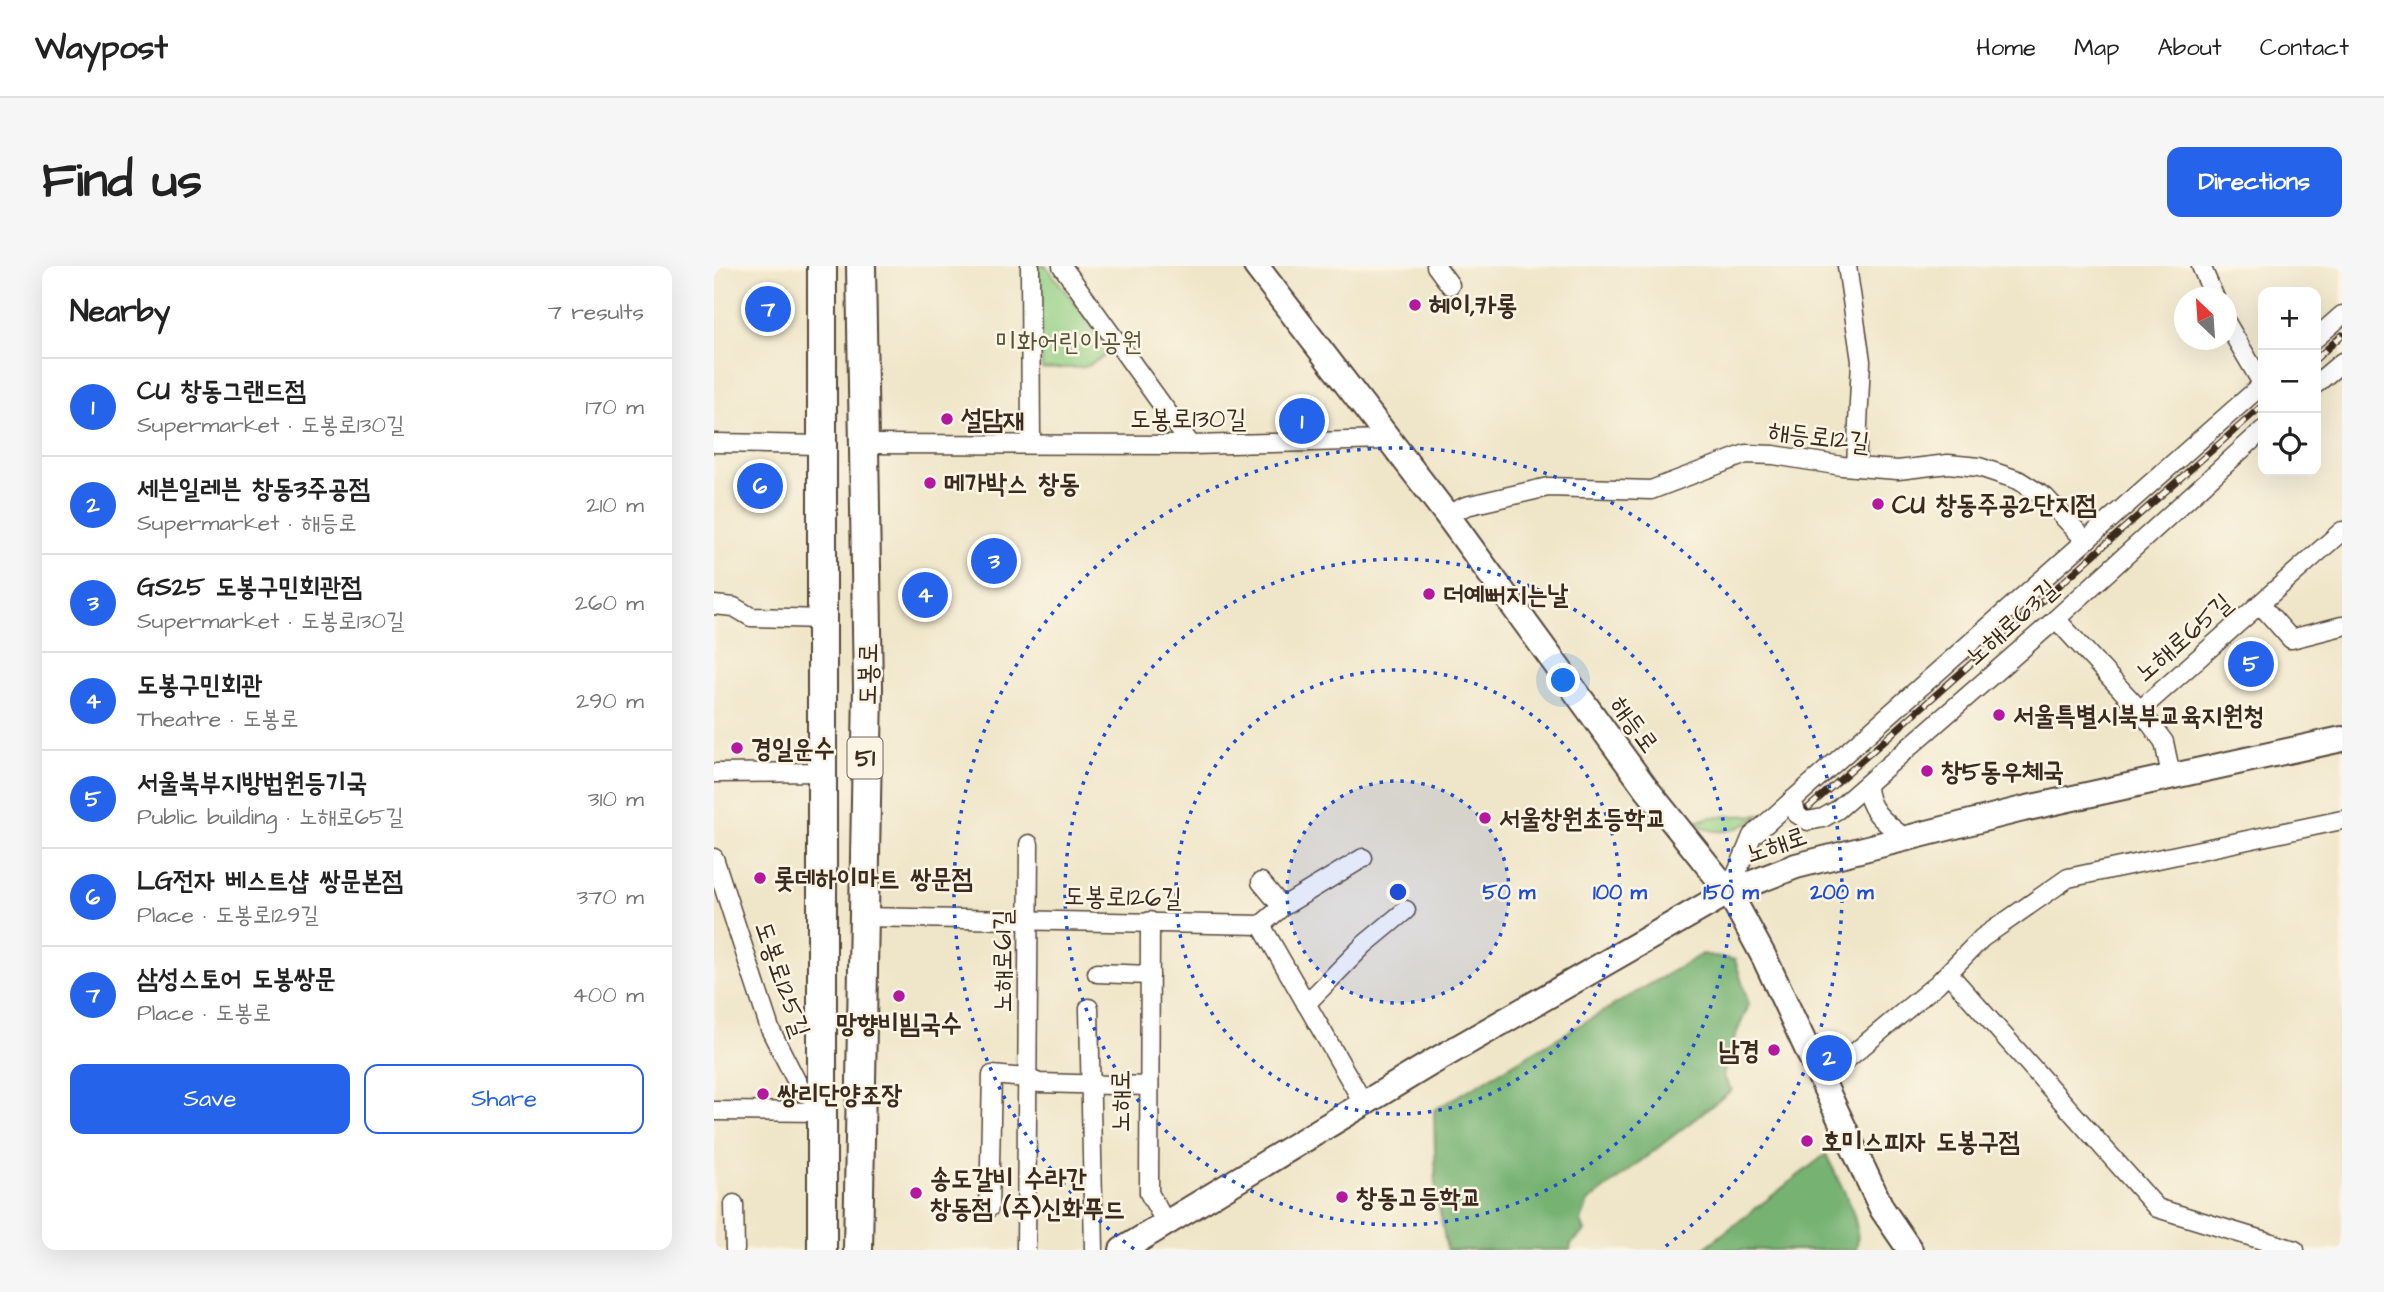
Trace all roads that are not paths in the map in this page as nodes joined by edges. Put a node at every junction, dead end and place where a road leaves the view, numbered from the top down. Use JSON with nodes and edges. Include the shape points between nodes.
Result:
{"nodes":[{"id":1,"x":822,"y":266,"type":"edge"},
{"id":2,"x":861,"y":266,"type":"edge"},
{"id":3,"x":1030,"y":266,"type":"edge"},
{"id":4,"x":1062,"y":266,"type":"edge"},
{"id":5,"x":1256,"y":266,"type":"edge"},
{"id":6,"x":1436,"y":266,"type":"edge"},
{"id":7,"x":1847,"y":266,"type":"edge"},
{"id":8,"x":2201,"y":266,"type":"edge"},
{"id":9,"x":1450,"y":285,"type":"dead end"},
{"id":10,"x":2210,"y":287,"type":"edge"},
{"id":11,"x":2342,"y":315,"type":"edge"},
{"id":12,"x":2321,"y":334,"type":"edge"},
{"id":13,"x":2237,"y":339,"type":"edge"},
{"id":14,"x":2342,"y":362,"type":"edge"},
{"id":15,"x":2258,"y":375,"type":"edge"},
{"id":16,"x":2321,"y":380,"type":"edge"},
{"id":17,"x":2258,"y":388,"type":"edge"},
{"id":18,"x":2258,"y":435,"type":"edge"},
{"id":19,"x":1388,"y":440,"type":"junction"},
{"id":20,"x":714,"y":443,"type":"edge"},
{"id":21,"x":866,"y":444,"type":"junction"},
{"id":22,"x":1031,"y":444,"type":"junction"},
{"id":23,"x":821,"y":445,"type":"junction"},
{"id":24,"x":1191,"y":445,"type":"junction"},
{"id":25,"x":1856,"y":467,"type":"junction"},
{"id":26,"x":1447,"y":515,"type":"junction"},
{"id":27,"x":2342,"y":531,"type":"edge"},
{"id":28,"x":2085,"y":540,"type":"junction"},
{"id":29,"x":2260,"y":604,"type":"junction"},
{"id":30,"x":714,"y":605,"type":"edge"},
{"id":31,"x":821,"y":619,"type":"junction"},
{"id":32,"x":2056,"y":619,"type":"junction"},
{"id":33,"x":2342,"y":626,"type":"edge"},
{"id":34,"x":2140,"y":710,"type":"junction"},
{"id":35,"x":2342,"y":739,"type":"edge"},
{"id":36,"x":822,"y":772,"type":"junction"},
{"id":37,"x":714,"y":773,"type":"edge"},
{"id":38,"x":2171,"y":775,"type":"junction"},
{"id":39,"x":1867,"y":785,"type":"junction"},
{"id":40,"x":1792,"y":800,"type":"junction"},
{"id":41,"x":2342,"y":820,"type":"edge"},
{"id":42,"x":1906,"y":838,"type":"junction"},
{"id":43,"x":1029,"y":844,"type":"dead end"},
{"id":44,"x":714,"y":858,"type":"edge"},
{"id":45,"x":1363,"y":858,"type":"dead end"},
{"id":46,"x":1261,"y":882,"type":"dead end"},
{"id":47,"x":1728,"y":892,"type":"junction"},
{"id":48,"x":1282,"y":907,"type":"junction"},
{"id":49,"x":1406,"y":909,"type":"dead end"},
{"id":50,"x":863,"y":917,"type":"junction"},
{"id":51,"x":1028,"y":921,"type":"junction"},
{"id":52,"x":1150,"y":921,"type":"junction"},
{"id":53,"x":1261,"y":925,"type":"junction"},
{"id":54,"x":1097,"y":973,"type":"dead end"},
{"id":55,"x":1948,"y":973,"type":"junction"},
{"id":56,"x":1150,"y":975,"type":"junction"},
{"id":57,"x":1306,"y":1004,"type":"junction"},
{"id":58,"x":1089,"y":1008,"type":"dead end"},
{"id":59,"x":1027,"y":1078,"type":"junction"},
{"id":60,"x":1822,"y":1080,"type":"junction"},
{"id":61,"x":1092,"y":1084,"type":"junction"},
{"id":62,"x":1150,"y":1086,"type":"junction"},
{"id":63,"x":1364,"y":1104,"type":"junction"},
{"id":64,"x":823,"y":1106,"type":"junction"},
{"id":65,"x":714,"y":1111,"type":"edge"},
{"id":66,"x":734,"y":1204,"type":"dead end"},
{"id":67,"x":989,"y":1209,"type":"dead end"},
{"id":68,"x":1166,"y":1223,"type":"junction"},
{"id":69,"x":735,"y":1250,"type":"edge"},
{"id":70,"x":822,"y":1250,"type":"edge"},
{"id":71,"x":858,"y":1250,"type":"edge"},
{"id":72,"x":1026,"y":1250,"type":"edge"},
{"id":73,"x":1094,"y":1250,"type":"edge"},
{"id":74,"x":1122,"y":1250,"type":"edge"},
{"id":75,"x":1910,"y":1250,"type":"edge"},
{"id":76,"x":2295,"y":1250,"type":"edge"}],
"edges":[{"from":1,"to":23,"type":"main road","name":"도봉로","number":"51"},
{"from":2,"to":21,"type":"main road","name":"도봉로","number":"51"},
{"from":3,"to":22,"type":"street"},
{"from":4,"to":24,"type":"street"},
{"from":5,"to":19,"type":"main road","name":"해등로"},
{"from":6,"to":9,"type":"street"},
{"from":7,"to":25,"type":"street","via":[[1861,361]]},
{"from":8,"to":10,"type":"street"},
{"from":11,"to":12,"type":"street"},
{"from":13,"to":15,"type":"street"},
{"from":14,"to":16,"type":"street"},
{"from":17,"to":28,"type":"street","name":"노해로63길"},
{"from":18,"to":32,"type":"street","name":"노해로63길"},
{"from":19,"to":24,"type":"street","name":"도봉로130길"},
{"from":19,"to":26,"type":"main road","name":"해등로"},
{"from":20,"to":23,"type":"street"},
{"from":21,"to":22,"type":"street","name":"도봉로130길"},
{"from":21,"to":50,"type":"main road","name":"도봉로","number":"51","via":[[868,689]]},
{"from":22,"to":24,"type":"street","name":"도봉로130길"},
{"from":23,"to":31,"type":"main road","name":"도봉로","number":"51"},
{"from":25,"to":26,"type":"street","name":"해등로12길","via":[[1746,454],[1651,490],[1548,486]]},
{"from":25,"to":28,"type":"street","name":"해등로12길","via":[[1898,470],[1965,464],[1997,472],[2045,497]]},
{"from":26,"to":47,"type":"main road","name":"해등로","via":[[1644,787]]},
{"from":27,"to":29,"type":"street","name":"노해로65길"},
{"from":28,"to":40,"type":"street","name":"노해로63길"},
{"from":29,"to":33,"type":"street","name":"노해로65길","via":[[2291,639]]},
{"from":29,"to":34,"type":"street","name":"노해로65길"},
{"from":30,"to":31,"type":"street","name":"도봉로","via":[[734,607],[751,617]]},
{"from":31,"to":36,"type":"main road","name":"도봉로","number":"51"},
{"from":32,"to":34,"type":"street"},
{"from":32,"to":39,"type":"street","name":"노해로63길"},
{"from":34,"to":38,"type":"street","via":[[2164,742]]},
{"from":35,"to":38,"type":"main road","name":"노해로"},
{"from":36,"to":37,"type":"street"},
{"from":36,"to":64,"type":"main road","name":"도봉로","number":"51"},
{"from":38,"to":42,"type":"main road","name":"노해로"},
{"from":39,"to":40,"type":"street","name":"노해로63길","via":[[1836,810],[1812,821],[1797,814]]},
{"from":39,"to":42,"type":"street","via":[[1877,816]]},
{"from":40,"to":47,"type":"street","name":"노해로63길","via":[[1752,836]]},
{"from":41,"to":55,"type":"street","via":[[2068,878],[1982,938]]},
{"from":42,"to":47,"type":"main road","name":"노해로","via":[[1796,866]]},
{"from":43,"to":51,"type":"street","name":"노해로61길"},
{"from":44,"to":64,"type":"street","name":"도봉로125길","via":[[778,1050],[802,1092]]},
{"from":45,"to":48,"type":"street"},
{"from":46,"to":48,"type":"street"},
{"from":47,"to":60,"type":"main road","name":"해등로"},
{"from":47,"to":63,"type":"main road","name":"노해로"},
{"from":48,"to":53,"type":"street"},
{"from":49,"to":57,"type":"street"},
{"from":50,"to":51,"type":"street","name":"도봉로126길"},
{"from":50,"to":71,"type":"main road","name":"도봉로","number":"51"},
{"from":51,"to":52,"type":"street","name":"도봉로126길"},
{"from":51,"to":59,"type":"street","name":"노해로61길"},
{"from":52,"to":53,"type":"street","name":"도봉로126길"},
{"from":52,"to":56,"type":"street","name":"노해로"},
{"from":53,"to":57,"type":"street"},
{"from":54,"to":56,"type":"street"},
{"from":55,"to":60,"type":"street"},
{"from":55,"to":76,"type":"street","via":[[2157,1208]]},
{"from":56,"to":62,"type":"street","name":"노해로"},
{"from":57,"to":63,"type":"street"},
{"from":58,"to":61,"type":"street","name":"노해로"},
{"from":59,"to":61,"type":"street","via":[[1039,1083]]},
{"from":59,"to":67,"type":"street","via":[[992,1075]]},
{"from":59,"to":72,"type":"street","name":"노해로61길"},
{"from":60,"to":75,"type":"main road","name":"해등로","via":[[1882,1209]]},
{"from":61,"to":62,"type":"street"},
{"from":61,"to":73,"type":"street","name":"노해로"},
{"from":62,"to":68,"type":"street","name":"노해로","via":[[1149,1197]]},
{"from":63,"to":68,"type":"main road","name":"노해로"},
{"from":64,"to":65,"type":"street"},
{"from":64,"to":70,"type":"main road","name":"도봉로","number":"51"},
{"from":66,"to":69,"type":"street"},
{"from":68,"to":74,"type":"main road","name":"노해로"}]}
